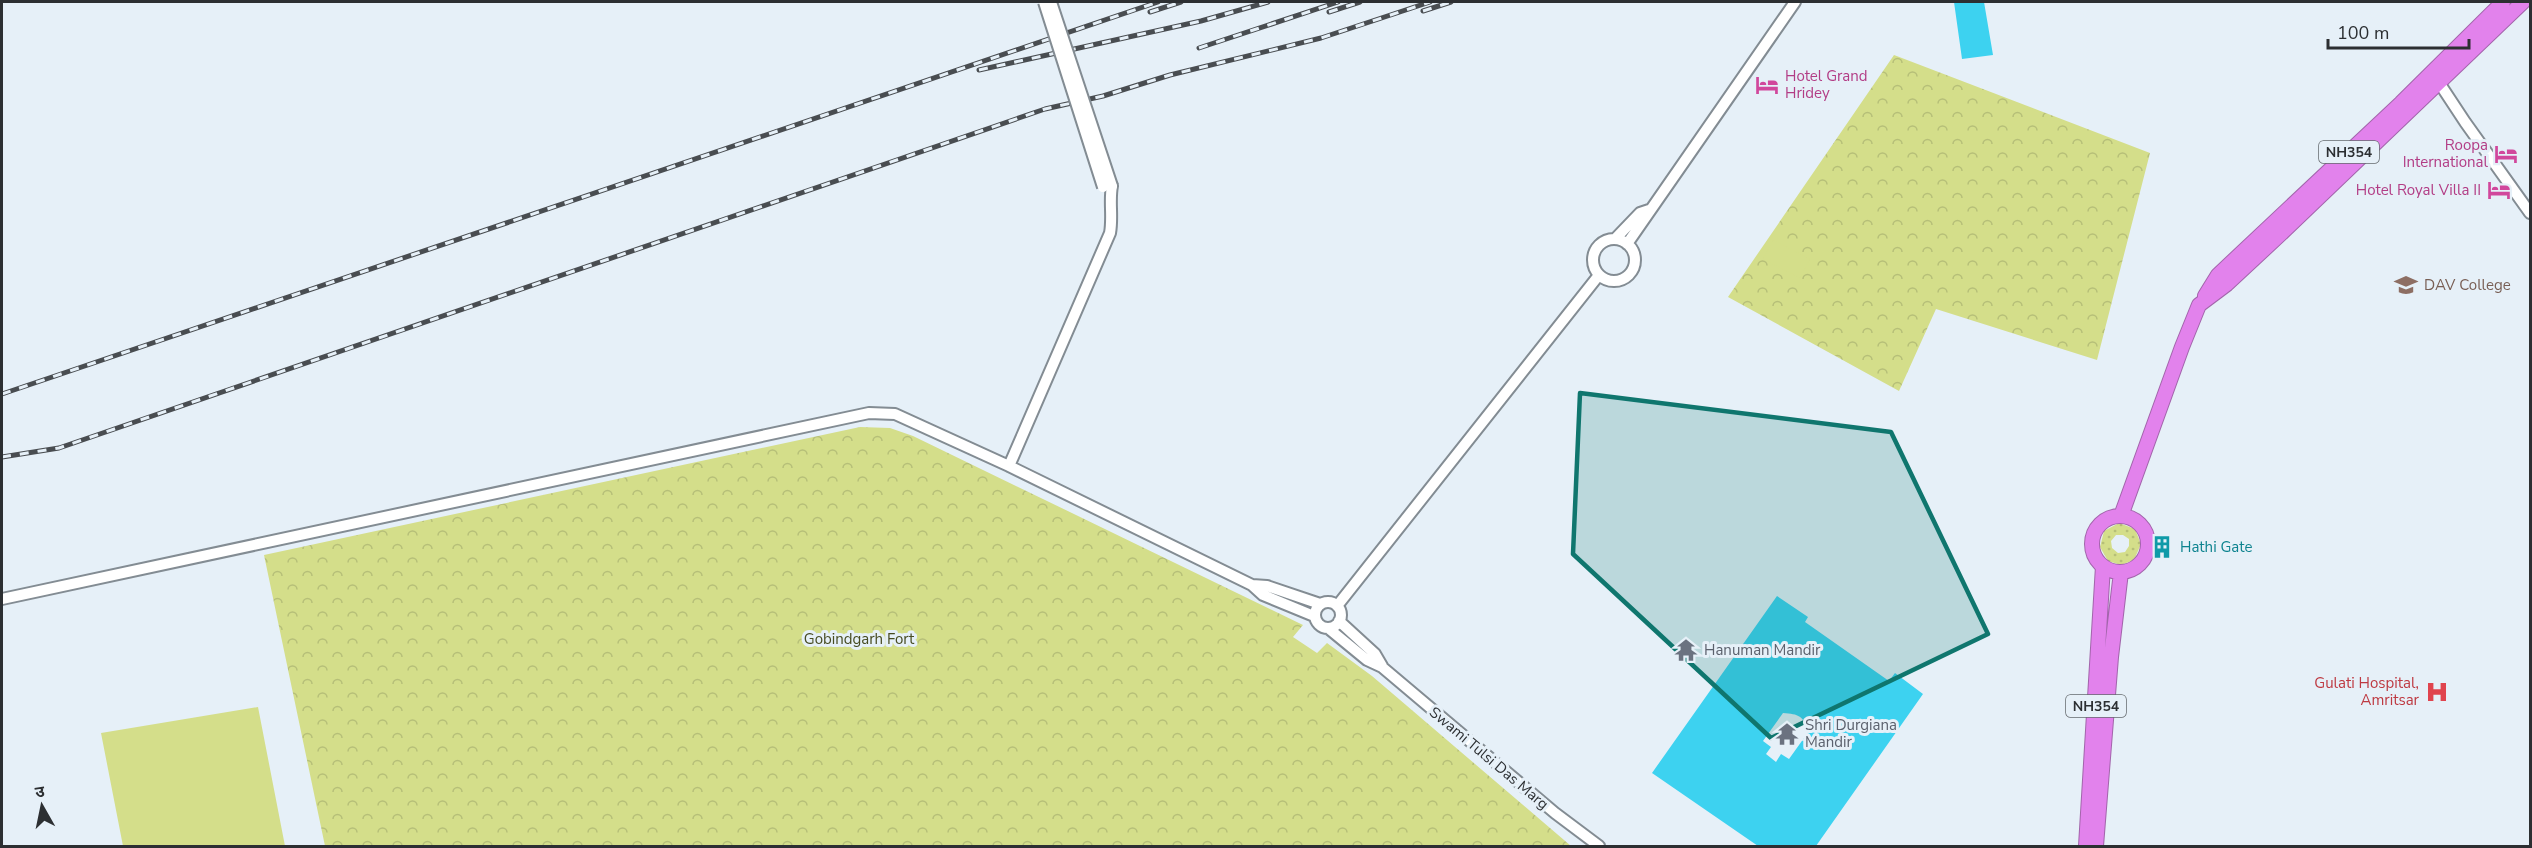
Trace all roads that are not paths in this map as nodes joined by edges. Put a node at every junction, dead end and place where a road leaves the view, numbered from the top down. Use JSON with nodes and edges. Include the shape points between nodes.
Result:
{"nodes":[{"id":1,"x":1044,"y":2,"type":"edge"},
{"id":2,"x":1051,"y":2,"type":"edge"},
{"id":3,"x":1795,"y":2,"type":"edge"},
{"id":4,"x":2503,"y":2,"type":"edge"},
{"id":5,"x":2523,"y":2,"type":"edge"},
{"id":6,"x":2435,"y":76,"type":"junction"},
{"id":7,"x":1108,"y":189,"type":"junction"},
{"id":8,"x":1649,"y":210,"type":"junction"},
{"id":9,"x":2530,"y":213,"type":"edge"},
{"id":10,"x":1615,"y":239,"type":"junction"},
{"id":11,"x":1627,"y":244,"type":"junction"},
{"id":12,"x":1599,"y":275,"type":"junction"},
{"id":13,"x":2199,"y":306,"type":"junction"},
{"id":14,"x":1008,"y":466,"type":"junction"},
{"id":15,"x":2121,"y":516,"type":"junction"},
{"id":16,"x":2103,"y":566,"type":"junction"},
{"id":17,"x":2121,"y":572,"type":"junction"},
{"id":18,"x":1252,"y":585,"type":"junction"},
{"id":19,"x":2,"y":599,"type":"edge"},
{"id":20,"x":1320,"y":604,"type":"junction"},
{"id":21,"x":1337,"y":606,"type":"junction"},
{"id":22,"x":1314,"y":615,"type":"junction"},
{"id":23,"x":1339,"y":621,"type":"junction"},
{"id":24,"x":1328,"y":628,"type":"junction"},
{"id":25,"x":1382,"y":667,"type":"junction"},
{"id":26,"x":1599,"y":846,"type":"edge"},
{"id":27,"x":2086,"y":846,"type":"edge"},
{"id":28,"x":2096,"y":846,"type":"edge"}],
"edges":[{"from":1,"to":7,"type":"street","bridge":true},
{"from":2,"to":7,"type":"street","bridge":true},
{"from":3,"to":8,"type":"street"},
{"from":4,"to":6,"type":"highway","number":"NH354"},
{"from":5,"to":6,"type":"highway","number":"NH354"},
{"from":6,"to":9,"type":"street"},
{"from":6,"to":13,"type":"highway","number":"NH354","via":[[2227,284]]},
{"from":6,"to":13,"type":"highway","number":"NH354","via":[[2401,103],[2218,275]]},
{"from":7,"to":14,"type":"street","via":[[1110,232]]},
{"from":8,"to":10,"type":"street","via":[[1640,213]]},
{"from":8,"to":11,"type":"street"},
{"from":10,"to":11,"type":"street"},
{"from":10,"to":12,"type":"street","via":[[1601,243],[1593,254],[1594,269]]},
{"from":11,"to":12,"type":"street","via":[[1634,256],[1630,273],[1618,280]]},
{"from":12,"to":21,"type":"street"},
{"from":13,"to":15,"type":"highway","number":"NH354"},
{"from":14,"to":18,"type":"street"},
{"from":14,"to":19,"type":"street","via":[[894,414],[869,413]]},
{"from":15,"to":16,"type":"highway","number":"NH354","via":[[2107,519],[2095,531],[2093,550]]},
{"from":15,"to":17,"type":"highway","via":[[2141,526],[2148,546],[2142,561]]},
{"from":16,"to":17,"type":"highway"},
{"from":16,"to":27,"type":"highway","number":"NH354"},
{"from":17,"to":28,"type":"highway","number":"NH354"},
{"from":18,"to":20,"type":"street","via":[[1267,586]]},
{"from":18,"to":22,"type":"street","via":[[1263,595]]},
{"from":20,"to":21,"type":"street","via":[[1329,602]]},
{"from":20,"to":22,"type":"street"},
{"from":21,"to":23,"type":"street"},
{"from":22,"to":24,"type":"street","via":[[1320,626]]},
{"from":23,"to":24,"type":"street"},
{"from":23,"to":25,"type":"street","via":[[1375,654]]},
{"from":24,"to":25,"type":"street","via":[[1366,660]]},
{"from":25,"to":26,"type":"street","name":"Swami Tulsi Das Marg"}]}
